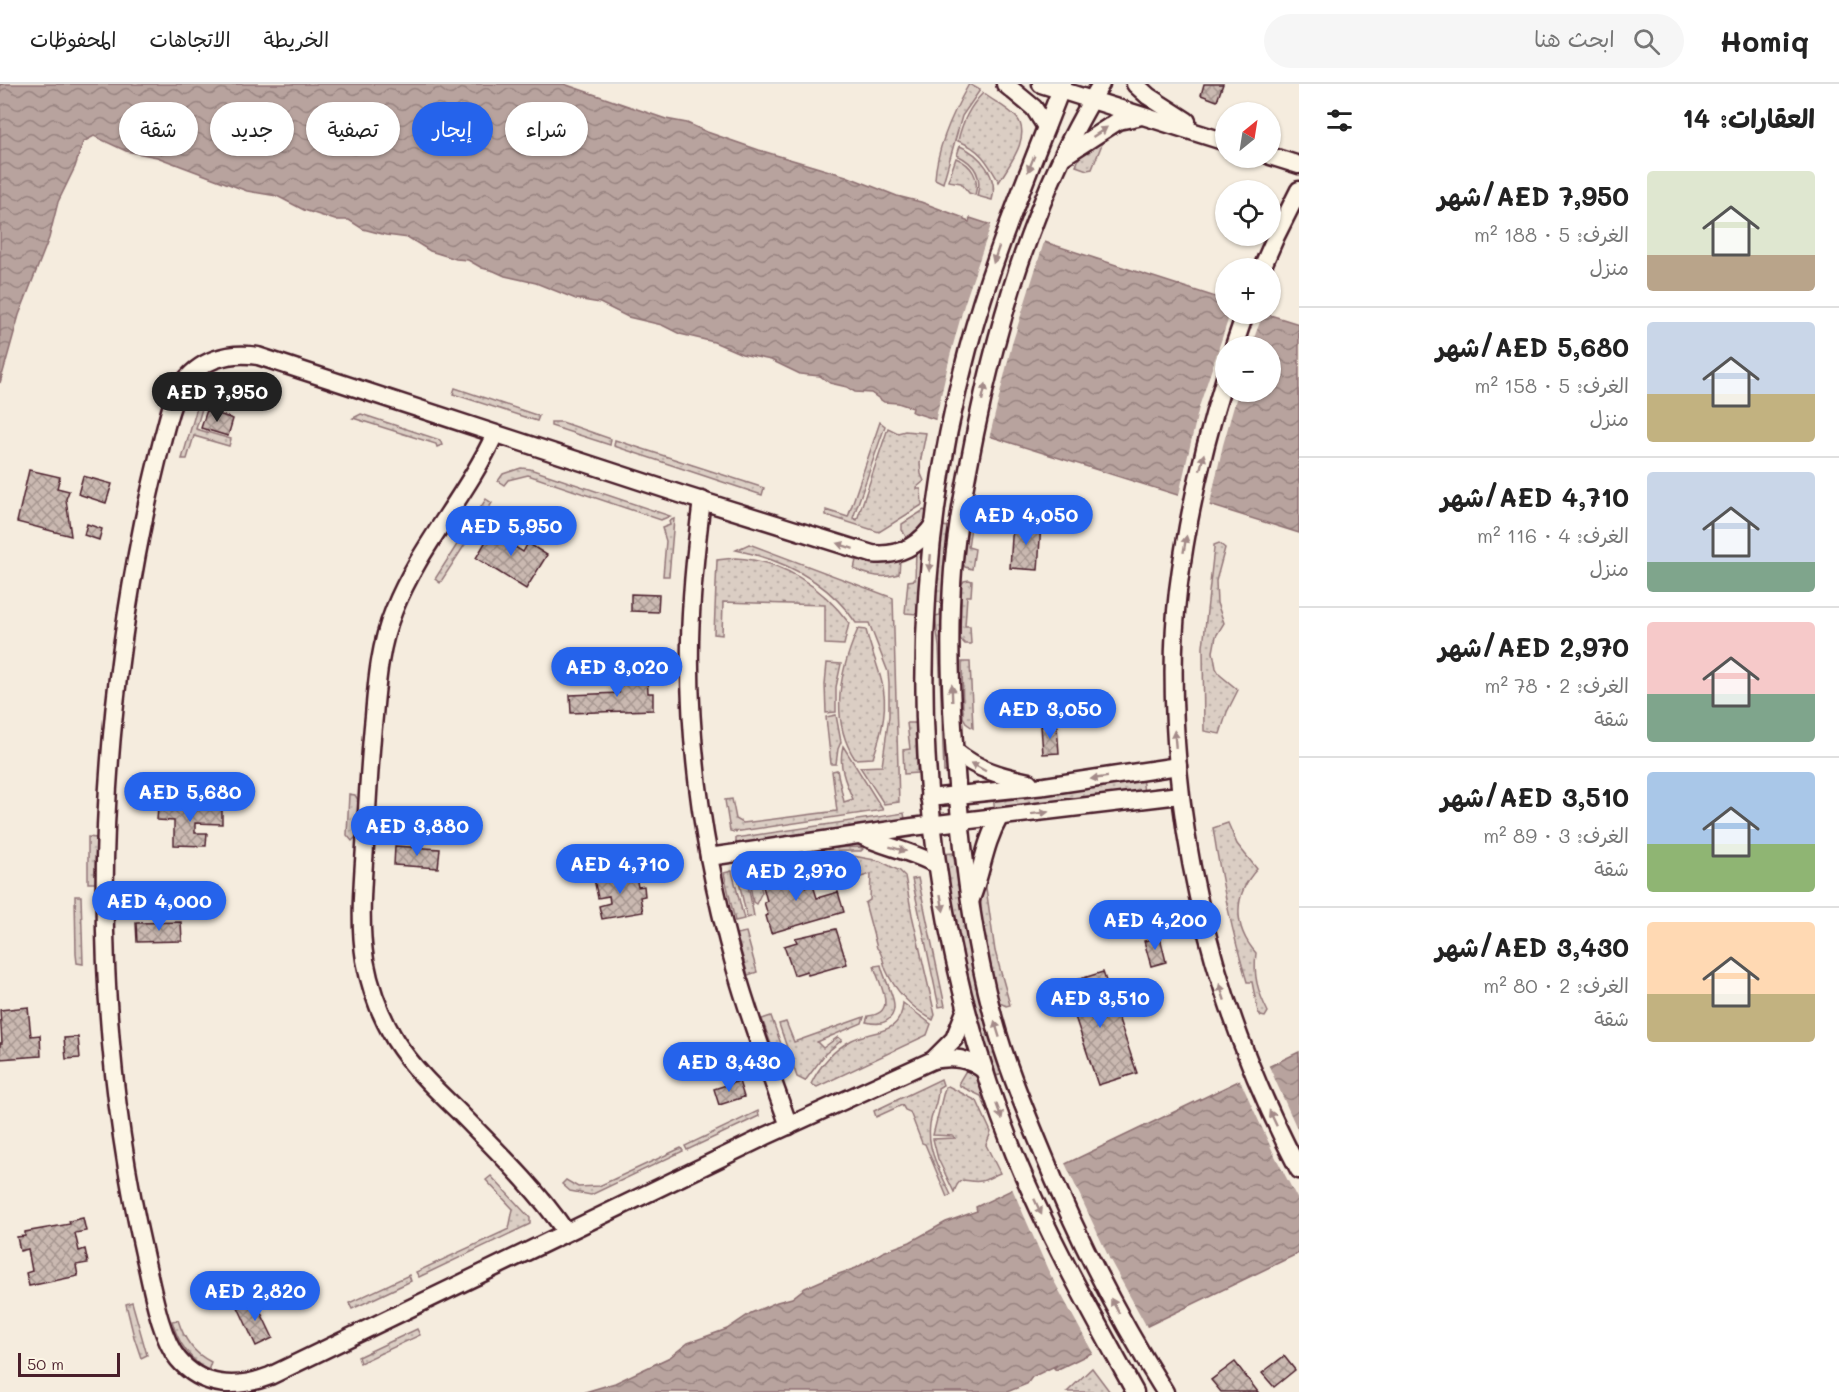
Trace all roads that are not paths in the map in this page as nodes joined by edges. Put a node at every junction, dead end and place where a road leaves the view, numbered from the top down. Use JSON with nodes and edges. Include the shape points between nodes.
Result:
{"nodes":[{"id":1,"x":1005,"y":84,"type":"edge"},
{"id":2,"x":1041,"y":84,"type":"edge"},
{"id":3,"x":1136,"y":84,"type":"edge"},
{"id":4,"x":1080,"y":88,"type":"edge"},
{"id":5,"x":1143,"y":117,"type":"junction"},
{"id":6,"x":1187,"y":122,"type":"junction"},
{"id":7,"x":1046,"y":127,"type":"junction"},
{"id":8,"x":1215,"y":131,"type":"edge"},
{"id":9,"x":1215,"y":139,"type":"edge"},
{"id":10,"x":1281,"y":151,"type":"edge"},
{"id":11,"x":1299,"y":157,"type":"edge"},
{"id":12,"x":1061,"y":158,"type":"junction"},
{"id":13,"x":1281,"y":159,"type":"edge"},
{"id":14,"x":1299,"y":165,"type":"edge"},
{"id":15,"x":1052,"y":181,"type":"junction"},
{"id":16,"x":1299,"y":190,"type":"edge"},
{"id":17,"x":1266,"y":258,"type":"edge"},
{"id":18,"x":1218,"y":402,"type":"edge"},
{"id":19,"x":495,"y":434,"type":"junction"},
{"id":20,"x":702,"y":500,"type":"junction"},
{"id":21,"x":934,"y":524,"type":"junction"},
{"id":22,"x":955,"y":751,"type":"junction"},
{"id":23,"x":1178,"y":766,"type":"junction"},
{"id":24,"x":1045,"y":786,"type":"junction"},
{"id":25,"x":1180,"y":795,"type":"junction"},
{"id":26,"x":958,"y":796,"type":"junction"},
{"id":27,"x":930,"y":798,"type":"junction"},
{"id":28,"x":999,"y":818,"type":"junction"},
{"id":29,"x":961,"y":822,"type":"junction"},
{"id":30,"x":932,"y":825,"type":"junction"},
{"id":31,"x":859,"y":834,"type":"junction"},
{"id":32,"x":708,"y":857,"type":"junction"},
{"id":33,"x":937,"y":865,"type":"junction"},
{"id":34,"x":970,"y":902,"type":"junction"},
{"id":35,"x":966,"y":1009,"type":"junction"},
{"id":36,"x":933,"y":1060,"type":"junction"},
{"id":37,"x":985,"y":1071,"type":"junction"},
{"id":38,"x":789,"y":1126,"type":"junction"},
{"id":39,"x":1299,"y":1170,"type":"edge"},
{"id":40,"x":566,"y":1232,"type":"junction"},
{"id":41,"x":1135,"y":1392,"type":"edge"},
{"id":42,"x":1165,"y":1392,"type":"edge"}],
"edges":[{"from":1,"to":7,"type":"street","via":[[1034,108]]},
{"from":2,"to":4,"type":"street"},
{"from":3,"to":6,"type":"street"},
{"from":4,"to":5,"type":"street"},
{"from":4,"to":6,"type":"street"},
{"from":4,"to":7,"type":"street"},
{"from":4,"to":12,"type":"street"},
{"from":4,"to":15,"type":"street","via":[[1055,148]]},
{"from":5,"to":9,"type":"street"},
{"from":12,"to":5,"type":"street","one_way":true,"via":[[1118,121]]},
{"from":6,"to":8,"type":"street"},
{"from":7,"to":21,"type":"street","one_way":true,"via":[[983,297],[958,386]]},
{"from":10,"to":11,"type":"street"},
{"from":12,"to":15,"type":"street"},
{"from":13,"to":14,"type":"street"},
{"from":22,"to":15,"type":"street","one_way":true,"via":[[952,588],[960,515],[988,373],[1004,315]]},
{"from":16,"to":17,"type":"street"},
{"from":23,"to":18,"type":"street","one_way":true,"via":[[1174,650],[1178,592],[1190,519]]},
{"from":19,"to":20,"type":"street"},
{"from":19,"to":40,"type":"street","via":[[409,577],[384,640],[368,790],[363,944],[377,1002],[405,1055],[523,1177]]},
{"from":19,"to":40,"type":"street","via":[[249,354],[210,361],[178,390],[147,506],[128,601],[115,697],[104,855],[111,1048],[131,1194],[163,1327],[176,1357],[207,1380],[236,1385],[270,1376]]},
{"from":21,"to":20,"type":"street","one_way":true,"via":[[918,542],[904,550],[872,554]]},
{"from":20,"to":32,"type":"street","via":[[692,583],[690,672],[695,765]]},
{"from":21,"to":27,"type":"street","one_way":true,"via":[[925,639]]},
{"from":24,"to":22,"type":"street","one_way":true,"via":[[988,772]]},
{"from":22,"to":26,"type":"street"},
{"from":23,"to":24,"type":"street","one_way":true},
{"from":23,"to":25,"type":"street"},
{"from":24,"to":26,"type":"street"},
{"from":28,"to":25,"type":"street","one_way":true},
{"from":39,"to":25,"type":"street","one_way":true,"via":[[1242,1047],[1218,977],[1202,917]]},
{"from":26,"to":27,"type":"street"},
{"from":26,"to":29,"type":"street"},
{"from":27,"to":30,"type":"street"},
{"from":28,"to":29,"type":"street"},
{"from":28,"to":34,"type":"street","via":[[985,849]]},
{"from":29,"to":30,"type":"street"},
{"from":29,"to":34,"type":"street"},
{"from":30,"to":31,"type":"street"},
{"from":30,"to":33,"type":"street"},
{"from":31,"to":32,"type":"street"},
{"from":31,"to":33,"type":"street","one_way":true},
{"from":32,"to":38,"type":"street","via":[[735,970]]},
{"from":33,"to":35,"type":"street","one_way":true},
{"from":42,"to":34,"type":"street","one_way":true,"via":[[1079,1237],[1021,1101],[994,1019]]},
{"from":35,"to":36,"type":"street","via":[[954,1039]]},
{"from":35,"to":37,"type":"street"},
{"from":36,"to":37,"type":"street","via":[[964,1059]]},
{"from":36,"to":38,"type":"street"},
{"from":37,"to":41,"type":"street","one_way":true,"via":[[1015,1153],[1065,1262]]},
{"from":38,"to":40,"type":"street"}]}
